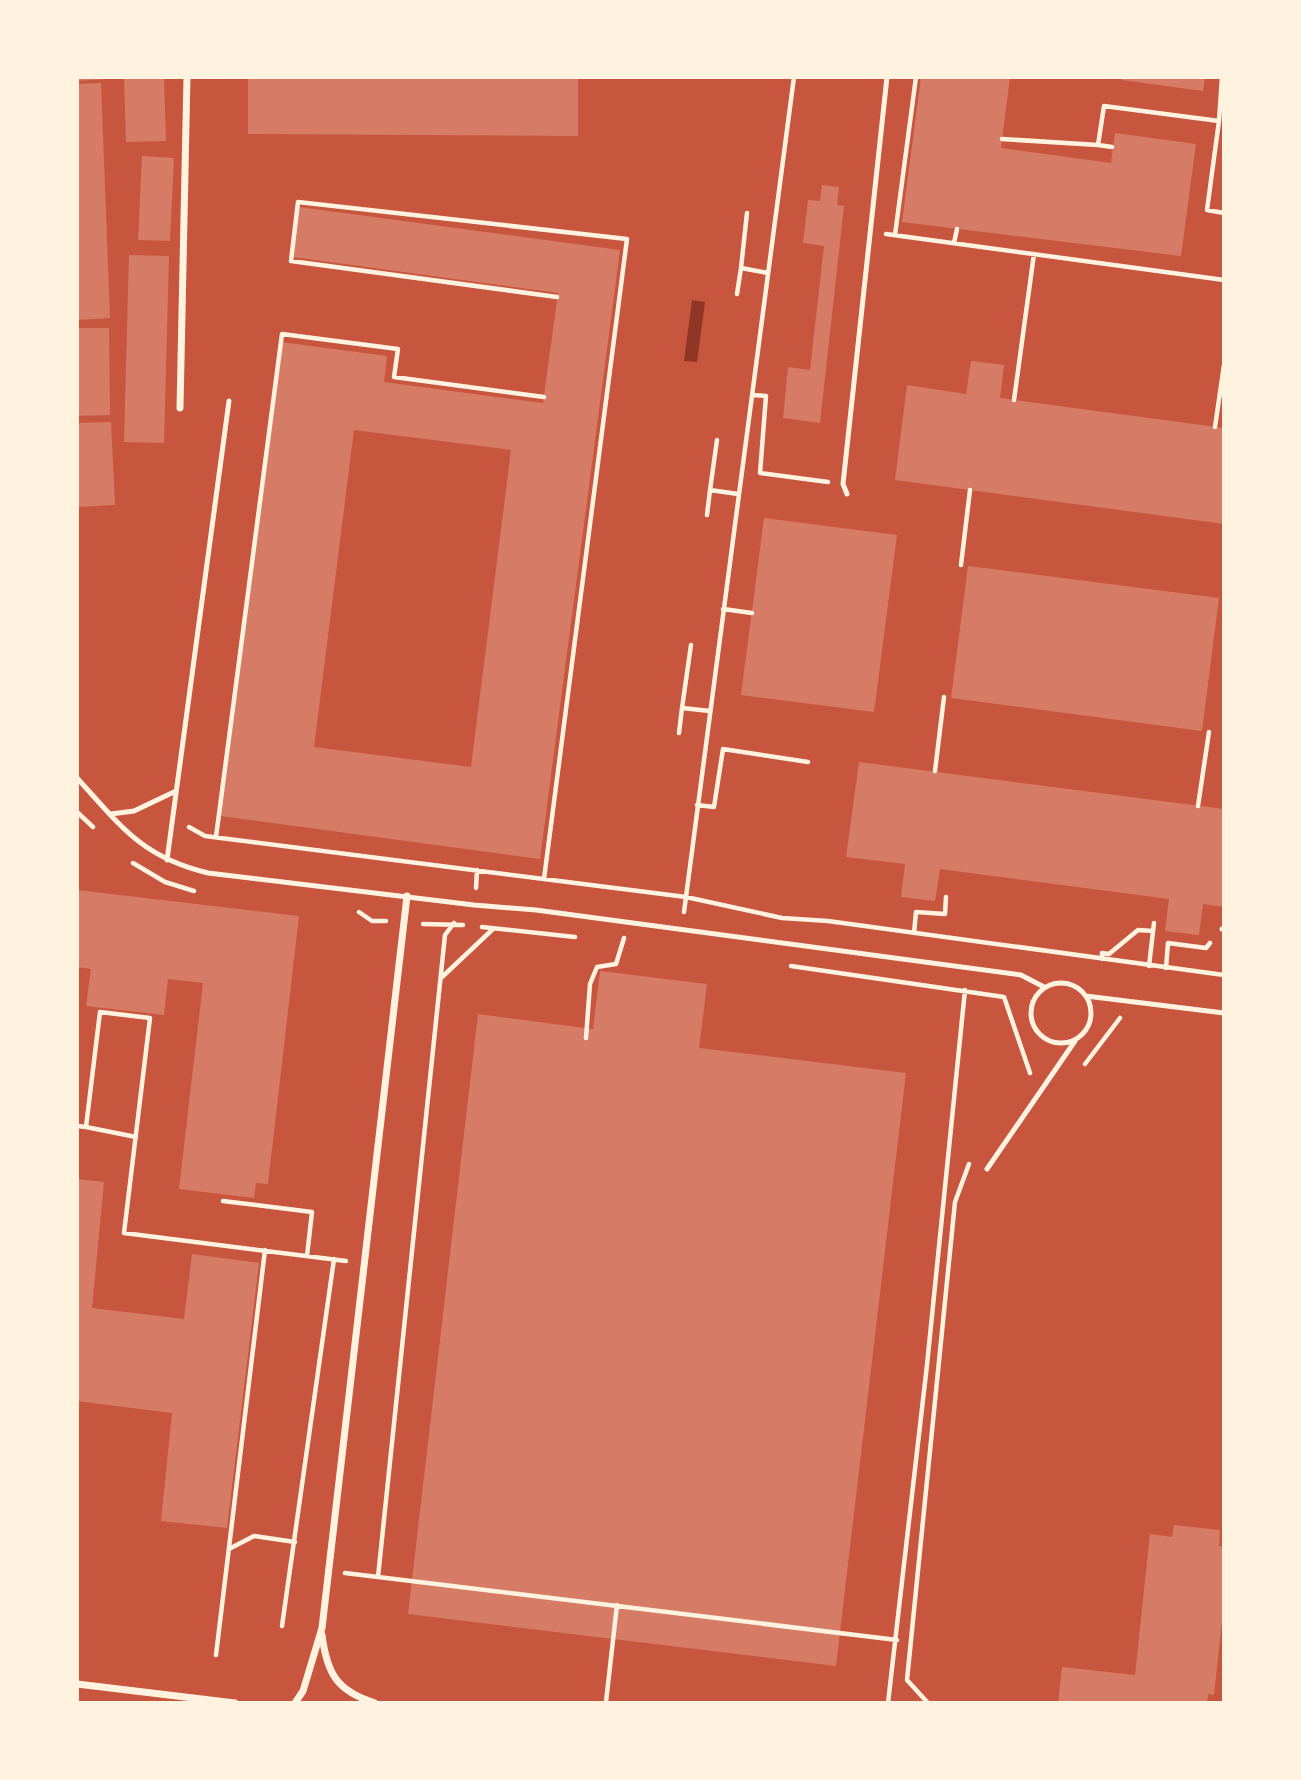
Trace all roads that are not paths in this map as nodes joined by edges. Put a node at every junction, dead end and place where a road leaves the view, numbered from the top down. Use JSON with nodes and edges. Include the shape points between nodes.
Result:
{"nodes":[{"id":1,"x":187,"y":77,"type":"edge"},
{"id":2,"x":887,"y":77,"type":"edge"},
{"id":3,"x":229,"y":401,"type":"dead end"},
{"id":4,"x":180,"y":408,"type":"dead end"},
{"id":5,"x":847,"y":494,"type":"dead end"},
{"id":6,"x":77,"y":778,"type":"edge"},
{"id":7,"x":176,"y":791,"type":"junction"},
{"id":8,"x":111,"y":814,"type":"junction"},
{"id":9,"x":167,"y":860,"type":"junction"},
{"id":10,"x":407,"y":896,"type":"junction"},
{"id":11,"x":1045,"y":988,"type":"junction"},
{"id":12,"x":1086,"y":996,"type":"junction"},
{"id":13,"x":1224,"y":1013,"type":"edge"},
{"id":14,"x":1074,"y":1041,"type":"junction"},
{"id":15,"x":987,"y":1169,"type":"dead end"},
{"id":16,"x":322,"y":1628,"type":"junction"},
{"id":17,"x":77,"y":1684,"type":"edge"},
{"id":18,"x":235,"y":1703,"type":"edge"},
{"id":19,"x":295,"y":1703,"type":"edge"},
{"id":20,"x":375,"y":1703,"type":"edge"}],
"edges":[{"from":1,"to":4,"type":"street"},
{"from":2,"to":5,"type":"lane","via":[[843,484]]},
{"from":3,"to":7,"type":"lane"},
{"from":6,"to":8,"type":"lane"},
{"from":7,"to":8,"type":"lane","via":[[134,811]]},
{"from":7,"to":9,"type":"lane"},
{"from":8,"to":9,"type":"lane","via":[[132,838]]},
{"from":9,"to":10,"type":"lane","via":[[208,873]]},
{"from":10,"to":11,"type":"lane","via":[[1021,975]]},
{"from":10,"to":16,"type":"street"},
{"from":11,"to":12,"type":"lane","via":[[1072,985]]},
{"from":11,"to":14,"type":"lane","via":[[1030,1013],[1037,1033],[1054,1043]]},
{"from":12,"to":13,"type":"lane"},
{"from":12,"to":14,"type":"lane","via":[[1089,1026]]},
{"from":14,"to":15,"type":"lane"},
{"from":16,"to":19,"type":"street"},
{"from":16,"to":20,"type":"street","via":[[332,1674],[350,1693]]},
{"from":17,"to":18,"type":"street"}]}
